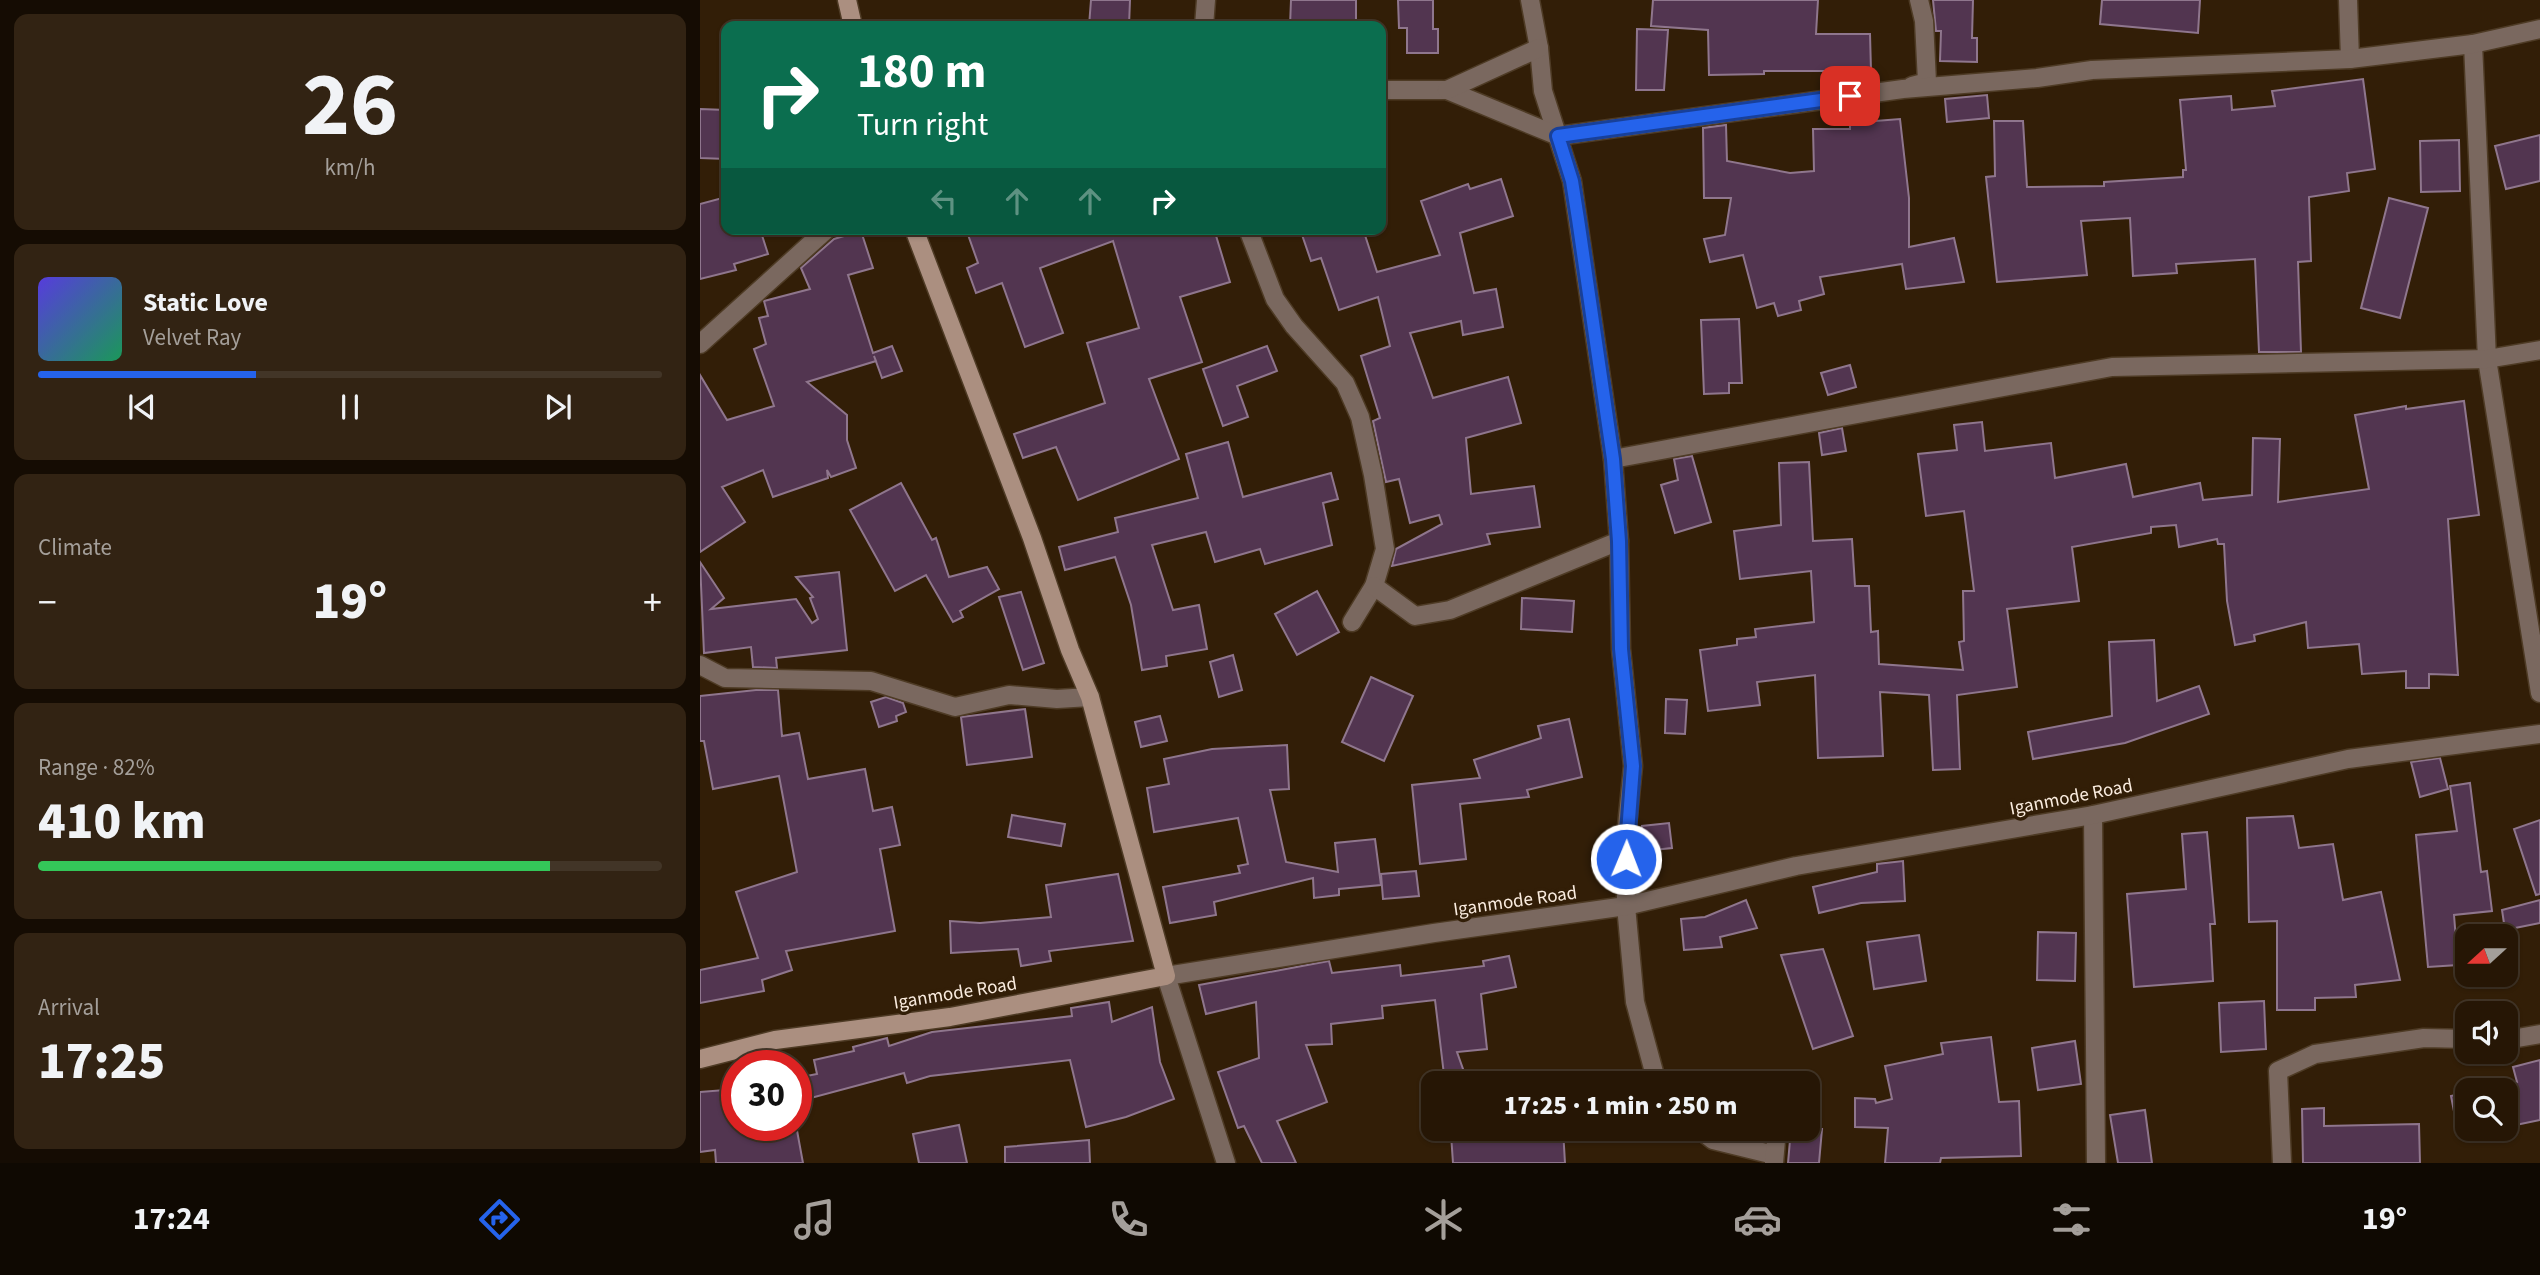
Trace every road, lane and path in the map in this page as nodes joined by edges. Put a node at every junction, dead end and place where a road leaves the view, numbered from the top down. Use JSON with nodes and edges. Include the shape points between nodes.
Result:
{"nodes":[{"id":1,"x":847,"y":0,"type":"edge"},
{"id":2,"x":1206,"y":0,"type":"edge"},
{"id":3,"x":1530,"y":0,"type":"edge"},
{"id":4,"x":1919,"y":0,"type":"edge"},
{"id":5,"x":2348,"y":0,"type":"edge"},
{"id":6,"x":852,"y":21,"type":"edge"},
{"id":7,"x":1204,"y":21,"type":"edge"},
{"id":8,"x":2540,"y":29,"type":"edge"},
{"id":9,"x":2473,"y":44,"type":"junction"},
{"id":10,"x":1539,"y":48,"type":"junction"},
{"id":11,"x":2350,"y":59,"type":"junction"},
{"id":12,"x":1903,"y":89,"type":"junction"},
{"id":13,"x":1386,"y":90,"type":"edge"},
{"id":14,"x":1447,"y":90,"type":"junction"},
{"id":15,"x":1558,"y":136,"type":"junction"},
{"id":16,"x":820,"y":235,"type":"edge"},
{"id":17,"x":916,"y":235,"type":"edge"},
{"id":18,"x":1250,"y":235,"type":"edge"},
{"id":19,"x":700,"y":344,"type":"edge"},
{"id":20,"x":2540,"y":350,"type":"edge"},
{"id":21,"x":2487,"y":359,"type":"junction"},
{"id":22,"x":1613,"y":459,"type":"junction"},
{"id":23,"x":1619,"y":541,"type":"junction"},
{"id":24,"x":1374,"y":586,"type":"junction"},
{"id":25,"x":1352,"y":622,"type":"dead end"},
{"id":26,"x":700,"y":665,"type":"edge"},
{"id":27,"x":2540,"y":693,"type":"edge"},
{"id":28,"x":1090,"y":697,"type":"junction"},
{"id":29,"x":2540,"y":734,"type":"edge"},
{"id":30,"x":2093,"y":815,"type":"junction"},
{"id":31,"x":1626,"y":906,"type":"junction"},
{"id":32,"x":1166,"y":976,"type":"junction"},
{"id":33,"x":2540,"y":1034,"type":"edge"},
{"id":34,"x":2455,"y":1038,"type":"edge"},
{"id":35,"x":2518,"y":1038,"type":"edge"},
{"id":36,"x":700,"y":1059,"type":"edge"},
{"id":37,"x":1654,"y":1071,"type":"edge"},
{"id":38,"x":1716,"y":1141,"type":"edge"},
{"id":39,"x":1776,"y":1141,"type":"edge"},
{"id":40,"x":1774,"y":1159,"type":"edge"},
{"id":41,"x":1226,"y":1163,"type":"edge"},
{"id":42,"x":2096,"y":1163,"type":"edge"},
{"id":43,"x":2282,"y":1163,"type":"edge"}],
"edges":[{"from":1,"to":6,"type":"street"},
{"from":2,"to":7,"type":"street"},
{"from":3,"to":10,"type":"street"},
{"from":4,"to":12,"type":"street","via":[[1927,82]]},
{"from":5,"to":11,"type":"street"},
{"from":8,"to":9,"type":"street"},
{"from":9,"to":11,"type":"street"},
{"from":9,"to":21,"type":"street"},
{"from":10,"to":14,"type":"street"},
{"from":10,"to":15,"type":"street","via":[[1543,91]]},
{"from":11,"to":12,"type":"street","via":[[2092,70]]},
{"from":12,"to":15,"type":"street"},
{"from":13,"to":14,"type":"street"},
{"from":14,"to":15,"type":"street"},
{"from":15,"to":22,"type":"street","via":[[1572,181]]},
{"from":16,"to":19,"type":"street"},
{"from":17,"to":28,"type":"street"},
{"from":18,"to":24,"type":"street","via":[[1275,299],[1345,383],[1360,417],[1385,549]]},
{"from":20,"to":21,"type":"street"},
{"from":21,"to":22,"type":"street","via":[[2112,367]]},
{"from":21,"to":27,"type":"street"},
{"from":22,"to":23,"type":"street"},
{"from":23,"to":24,"type":"street","via":[[1450,610],[1415,616]]},
{"from":23,"to":31,"type":"street","via":[[1621,649],[1633,766],[1626,835]]},
{"from":24,"to":25,"type":"street"},
{"from":26,"to":28,"type":"street","via":[[725,678],[871,681],[955,707],[1009,695]]},
{"from":28,"to":32,"type":"street"},
{"from":29,"to":30,"type":"street","name":"Iganmode Road","via":[[2348,759]]},
{"from":30,"to":31,"type":"street","name":"Iganmode Road","via":[[1796,866]]},
{"from":30,"to":42,"type":"street"},
{"from":31,"to":32,"type":"street","name":"Iganmode Road"},
{"from":31,"to":37,"type":"street","via":[[1635,1002]]},
{"from":32,"to":36,"type":"street","name":"Iganmode Road","via":[[950,1017],[775,1040]]},
{"from":32,"to":41,"type":"street"},
{"from":33,"to":35,"type":"street"},
{"from":34,"to":43,"type":"street","via":[[2424,1038],[2315,1054],[2278,1071]]},
{"from":38,"to":40,"type":"street"},
{"from":39,"to":40,"type":"street"}]}
